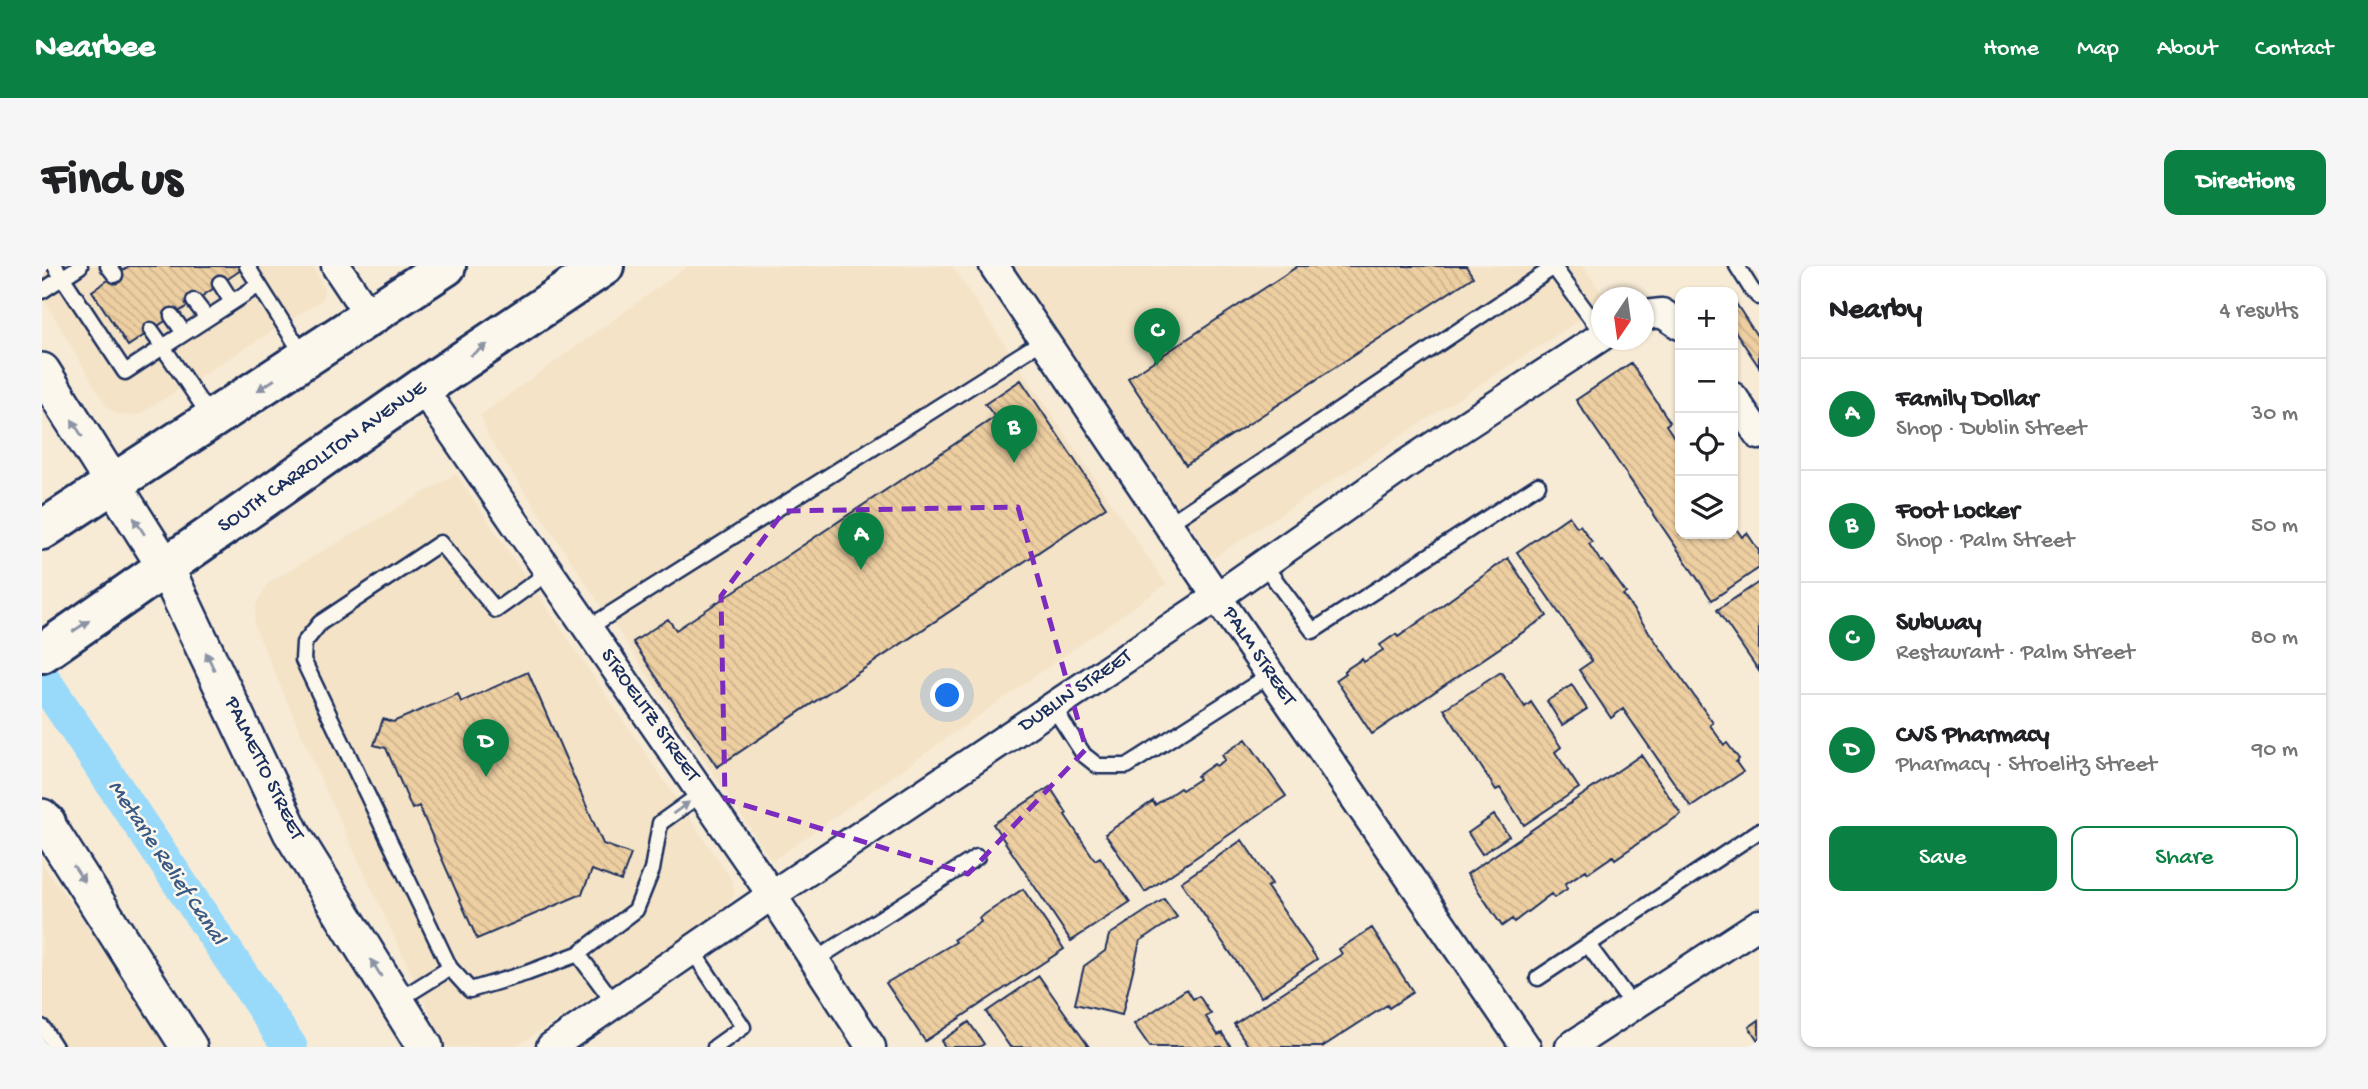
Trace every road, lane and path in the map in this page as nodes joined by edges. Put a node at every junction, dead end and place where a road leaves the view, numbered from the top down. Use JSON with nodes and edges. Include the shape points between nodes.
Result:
{"nodes":[{"id":1,"x":80,"y":266,"type":"edge"},
{"id":2,"x":247,"y":266,"type":"edge"},
{"id":3,"x":336,"y":266,"type":"edge"},
{"id":4,"x":446,"y":266,"type":"edge"},
{"id":5,"x":604,"y":266,"type":"edge"},
{"id":6,"x":993,"y":266,"type":"edge"},
{"id":7,"x":1553,"y":266,"type":"edge"},
{"id":8,"x":1737,"y":266,"type":"edge"},
{"id":9,"x":59,"y":272,"type":"edge"},
{"id":10,"x":220,"y":283,"type":"dead end"},
{"id":11,"x":259,"y":285,"type":"junction"},
{"id":12,"x":42,"y":291,"type":"edge"},
{"id":13,"x":1759,"y":296,"type":"edge"},
{"id":14,"x":194,"y":301,"type":"dead end"},
{"id":15,"x":232,"y":302,"type":"junction"},
{"id":16,"x":173,"y":316,"type":"dead end"},
{"id":17,"x":370,"y":317,"type":"junction"},
{"id":18,"x":206,"y":318,"type":"junction"},
{"id":19,"x":1591,"y":321,"type":"edge"},
{"id":20,"x":151,"y":330,"type":"dead end"},
{"id":21,"x":184,"y":333,"type":"junction"},
{"id":22,"x":1044,"y":340,"type":"junction"},
{"id":23,"x":1591,"y":342,"type":"edge"},
{"id":24,"x":163,"y":347,"type":"junction"},
{"id":25,"x":305,"y":359,"type":"junction"},
{"id":26,"x":42,"y":371,"type":"edge"},
{"id":27,"x":422,"y":388,"type":"junction"},
{"id":28,"x":1738,"y":404,"type":"edge"},
{"id":29,"x":212,"y":420,"type":"junction"},
{"id":30,"x":1759,"y":435,"type":"edge"},
{"id":31,"x":112,"y":484,"type":"junction"},
{"id":32,"x":1538,"y":485,"type":"dead end"},
{"id":33,"x":54,"y":522,"type":"edge"},
{"id":34,"x":1168,"y":524,"type":"junction"},
{"id":35,"x":1264,"y":565,"type":"junction"},
{"id":36,"x":166,"y":568,"type":"junction"},
{"id":37,"x":549,"y":572,"type":"junction"},
{"id":38,"x":1217,"y":597,"type":"junction"},
{"id":39,"x":588,"y":628,"type":"junction"},
{"id":40,"x":42,"y":653,"type":"edge"},
{"id":41,"x":1270,"y":675,"type":"junction"},
{"id":42,"x":1053,"y":707,"type":"junction"},
{"id":43,"x":702,"y":793,"type":"junction"},
{"id":44,"x":43,"y":821,"type":"edge"},
{"id":45,"x":1759,"y":831,"type":"edge"},
{"id":46,"x":977,"y":857,"type":"dead end"},
{"id":47,"x":772,"y":895,"type":"junction"},
{"id":48,"x":1759,"y":924,"type":"edge"},
{"id":49,"x":1588,"y":945,"type":"junction"},
{"id":50,"x":692,"y":950,"type":"junction"},
{"id":51,"x":578,"y":954,"type":"junction"},
{"id":52,"x":815,"y":960,"type":"junction"},
{"id":53,"x":450,"y":968,"type":"junction"},
{"id":54,"x":1538,"y":978,"type":"dead end"},
{"id":55,"x":397,"y":1000,"type":"junction"},
{"id":56,"x":615,"y":1003,"type":"junction"},
{"id":57,"x":1633,"y":1006,"type":"junction"},
{"id":58,"x":42,"y":1027,"type":"edge"},
{"id":59,"x":181,"y":1041,"type":"edge"},
{"id":60,"x":55,"y":1047,"type":"edge"},
{"id":61,"x":425,"y":1047,"type":"edge"},
{"id":62,"x":551,"y":1047,"type":"edge"},
{"id":63,"x":715,"y":1047,"type":"edge"},
{"id":64,"x":872,"y":1047,"type":"edge"},
{"id":65,"x":1526,"y":1047,"type":"edge"},
{"id":66,"x":1570,"y":1047,"type":"edge"}],
"edges":[{"from":1,"to":9,"type":"lane"},
{"from":2,"to":11,"type":"lane"},
{"from":3,"to":17,"type":"street"},
{"from":4,"to":17,"type":"main road"},
{"from":27,"to":5,"type":"main road","name":"SOUTH CARROLLTON AVENUE","one_way":true},
{"from":6,"to":22,"type":"street","name":"PALM STREET"},
{"from":7,"to":19,"type":"lane"},
{"from":7,"to":34,"type":"lane"},
{"from":8,"to":13,"type":"lane"},
{"from":9,"to":12,"type":"lane"},
{"from":9,"to":24,"type":"lane","via":[[125,372]]},
{"from":10,"to":15,"type":"lane"},
{"from":11,"to":15,"type":"lane"},
{"from":11,"to":25,"type":"lane"},
{"from":14,"to":18,"type":"lane"},
{"from":15,"to":18,"type":"lane"},
{"from":16,"to":21,"type":"lane"},
{"from":17,"to":25,"type":"main road"},
{"from":18,"to":21,"type":"lane"},
{"from":20,"to":24,"type":"lane"},
{"from":21,"to":24,"type":"lane"},
{"from":22,"to":34,"type":"street","name":"PALM STREET"},
{"from":22,"to":39,"type":"lane"},
{"from":23,"to":35,"type":"street","name":"DUBLIN STREET"},
{"from":24,"to":29,"type":"lane"},
{"from":25,"to":29,"type":"main road","one_way":true},
{"from":31,"to":26,"type":"street","name":"PALMETTO STREET","one_way":true},
{"from":27,"to":36,"type":"main road","name":"SOUTH CARROLLTON AVENUE"},
{"from":27,"to":37,"type":"street","name":"STROELITZ STREET"},
{"from":28,"to":30,"type":"street"},
{"from":29,"to":31,"type":"main road"},
{"from":31,"to":33,"type":"main road"},
{"from":36,"to":31,"type":"street","name":"PALMETTO STREET","one_way":true},
{"from":32,"to":35,"type":"lane","via":[[1313,631]]},
{"from":34,"to":38,"type":"street","name":"PALM STREET"},
{"from":35,"to":38,"type":"street","name":"DUBLIN STREET"},
{"from":40,"to":36,"type":"main road","name":"SOUTH CARROLLTON AVENUE","one_way":true},
{"from":55,"to":36,"type":"street","name":"PALMETTO STREET","one_way":true,"via":[[291,832]]},
{"from":37,"to":39,"type":"street","name":"STROELITZ STREET"},
{"from":37,"to":53,"type":"lane","via":[[496,610],[440,543],[320,623],[304,643],[303,660]]},
{"from":38,"to":41,"type":"street","name":"PALM STREET"},
{"from":38,"to":42,"type":"street","name":"DUBLIN STREET"},
{"from":39,"to":43,"type":"street","name":"STROELITZ STREET"},
{"from":41,"to":42,"type":"lane","via":[[1127,766],[1098,766],[1084,755]]},
{"from":41,"to":65,"type":"street","name":"PALM STREET"},
{"from":42,"to":47,"type":"street","name":"DUBLIN STREET"},
{"from":43,"to":47,"type":"street","name":"STROELITZ STREET"},
{"from":51,"to":43,"type":"lane","one_way":true,"via":[[636,910],[652,870],[660,824]]},
{"from":44,"to":59,"type":"street","one_way":true},
{"from":45,"to":49,"type":"lane"},
{"from":46,"to":52,"type":"lane"},
{"from":47,"to":50,"type":"street","name":"DUBLIN STREET"},
{"from":47,"to":52,"type":"street","name":"STROELITZ STREET"},
{"from":48,"to":57,"type":"street"},
{"from":49,"to":54,"type":"lane"},
{"from":49,"to":57,"type":"lane"},
{"from":50,"to":56,"type":"street","name":"DUBLIN STREET"},
{"from":50,"to":63,"type":"lane","via":[[743,1027]]},
{"from":51,"to":53,"type":"lane","via":[[470,990]]},
{"from":51,"to":56,"type":"lane"},
{"from":52,"to":64,"type":"street","name":"STROELITZ STREET"},
{"from":53,"to":55,"type":"lane"},
{"from":55,"to":61,"type":"street","name":"PALMETTO STREET"},
{"from":56,"to":62,"type":"street","name":"DUBLIN STREET"},
{"from":57,"to":66,"type":"street"},
{"from":58,"to":60,"type":"lane"}]}
